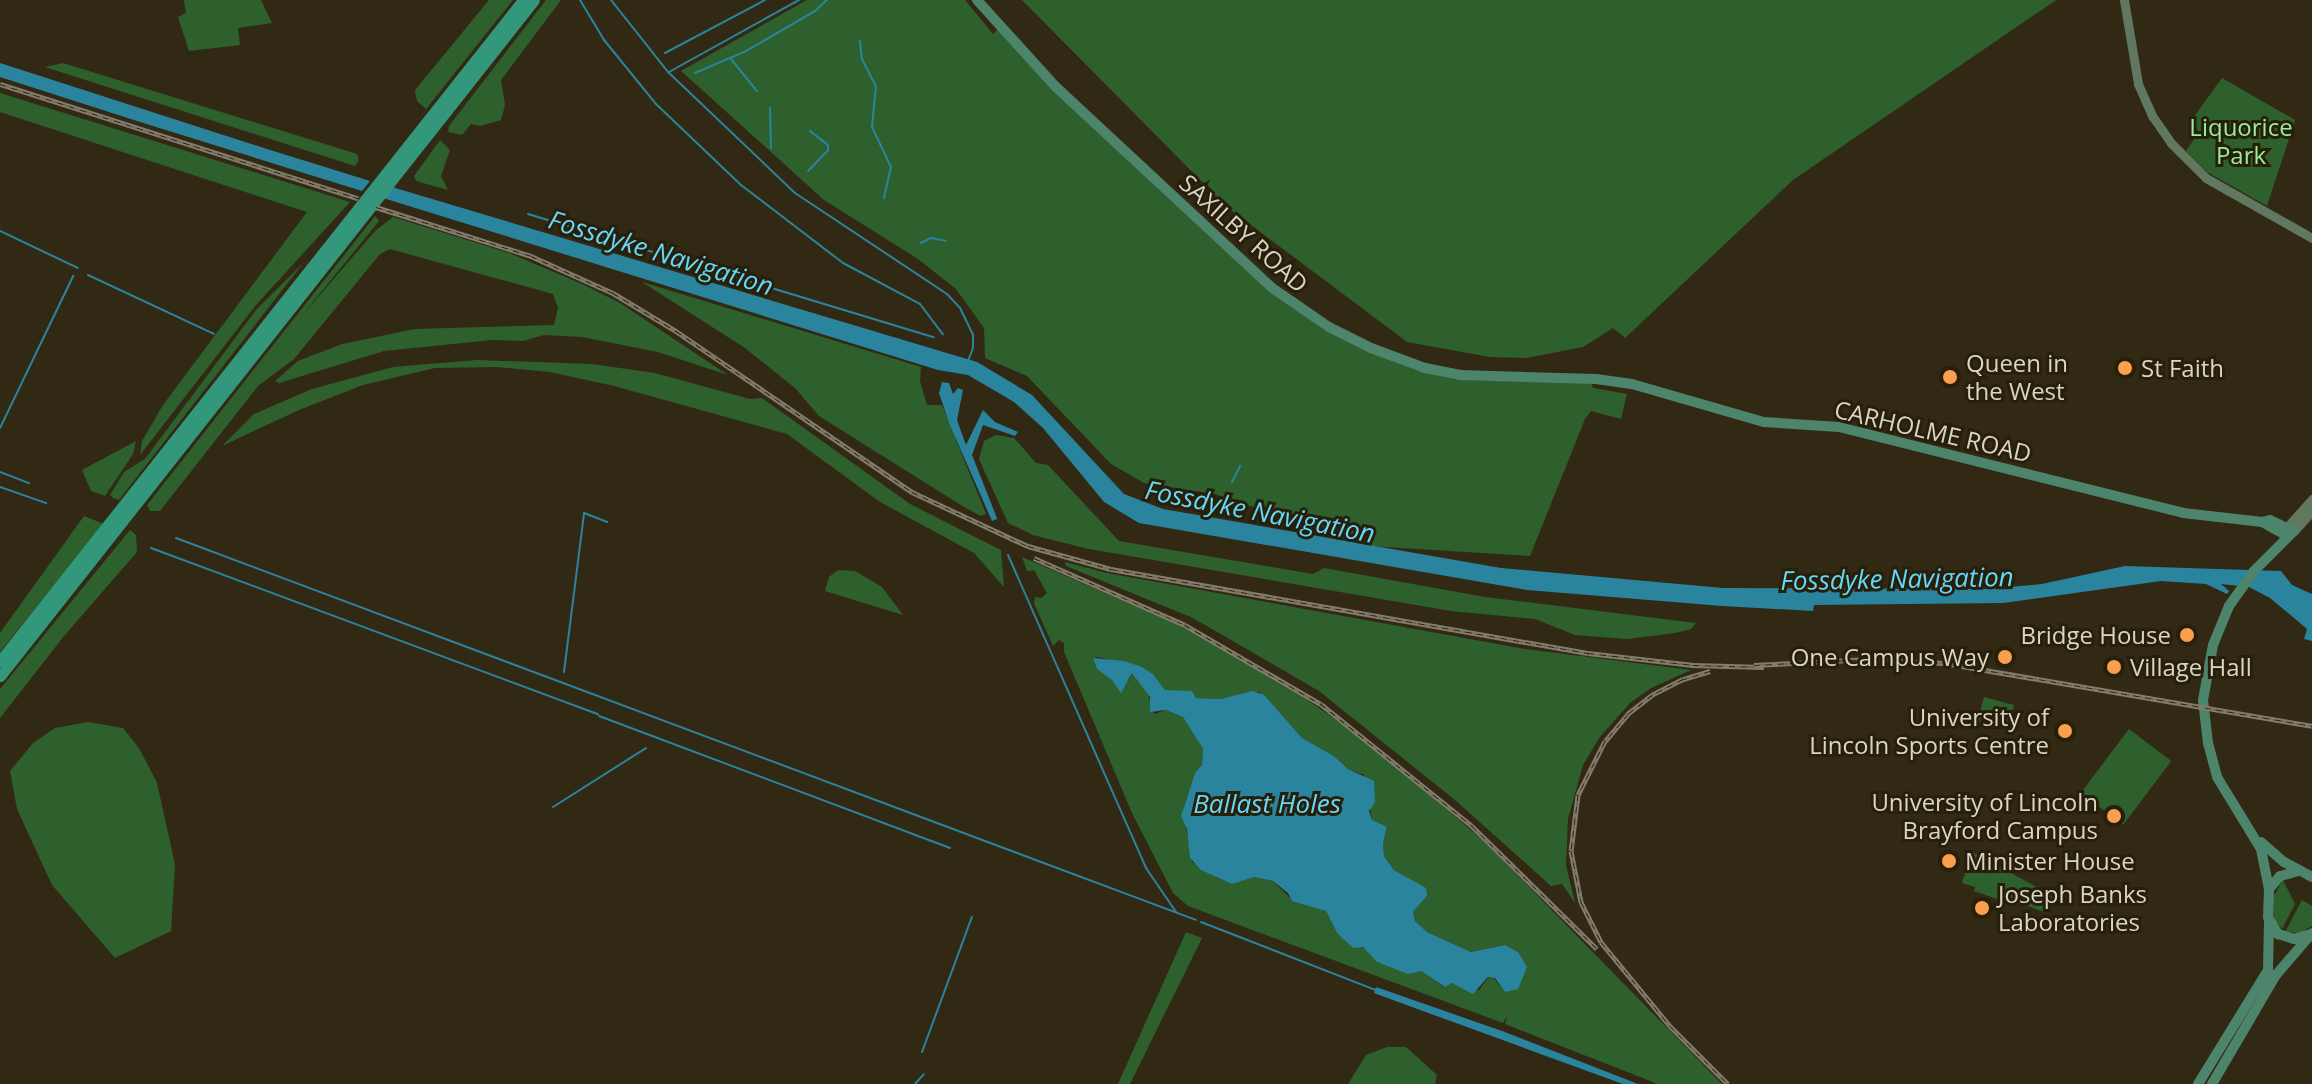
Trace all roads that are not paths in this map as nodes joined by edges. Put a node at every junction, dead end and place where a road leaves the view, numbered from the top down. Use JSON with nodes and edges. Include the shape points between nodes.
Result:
{"nodes":[{"id":1,"x":523,"y":0,"type":"edge"},
{"id":2,"x":534,"y":0,"type":"edge"},
{"id":3,"x":977,"y":0,"type":"edge"},
{"id":4,"x":2124,"y":0,"type":"edge"},
{"id":5,"x":397,"y":165,"type":"junction"},
{"id":6,"x":2312,"y":238,"type":"edge"},
{"id":7,"x":1596,"y":379,"type":"joint"},
{"id":8,"x":2312,"y":499,"type":"edge"},
{"id":9,"x":2312,"y":511,"type":"edge"},
{"id":10,"x":2297,"y":516,"type":"junction"},
{"id":11,"x":2267,"y":523,"type":"junction"},
{"id":12,"x":116,"y":524,"type":"junction"},
{"id":13,"x":2289,"y":531,"type":"junction"},
{"id":14,"x":2270,"y":550,"type":"junction"},
{"id":15,"x":0,"y":661,"type":"edge"},
{"id":16,"x":0,"y":676,"type":"edge"},
{"id":17,"x":2251,"y":832,"type":"junction"},
{"id":18,"x":2298,"y":871,"type":"junction"},
{"id":19,"x":2312,"y":877,"type":"edge"},
{"id":20,"x":2269,"y":889,"type":"junction"},
{"id":21,"x":2269,"y":923,"type":"junction"},
{"id":22,"x":2312,"y":932,"type":"edge"},
{"id":23,"x":2198,"y":1084,"type":"edge"},
{"id":24,"x":2210,"y":1084,"type":"edge"}],
"edges":[{"from":1,"to":5,"type":"highway"},
{"from":2,"to":5,"type":"highway"},
{"from":3,"to":7,"type":"main road","name":"SAXILBY ROAD","via":[[1085,115],[1261,278],[1310,316],[1371,348],[1440,371]]},
{"from":4,"to":6,"type":"main road","via":[[2134,70],[2147,105],[2182,156],[2215,185]]},
{"from":5,"to":12,"type":"highway"},
{"from":7,"to":11,"type":"main road","name":"CARHOLME ROAD","via":[[1644,386],[1764,422],[1853,430],[2183,513]]},
{"from":8,"to":10,"type":"main road"},
{"from":9,"to":13,"type":"main road"},
{"from":10,"to":11,"type":"main road"},
{"from":10,"to":13,"type":"main road"},
{"from":11,"to":13,"type":"main road","name":"CARHOLME ROAD"},
{"from":11,"to":14,"type":"main road"},
{"from":12,"to":15,"type":"highway"},
{"from":12,"to":16,"type":"highway"},
{"from":13,"to":14,"type":"main road"},
{"from":14,"to":17,"type":"main road","via":[[2225,614],[2207,668],[2203,703],[2217,777]]},
{"from":17,"to":18,"type":"main road"},
{"from":17,"to":20,"type":"main road","via":[[2266,861]]},
{"from":18,"to":19,"type":"main road"},
{"from":18,"to":20,"type":"main road","via":[[2280,876]]},
{"from":20,"to":21,"type":"main road"},
{"from":21,"to":22,"type":"main road","via":[[2287,938]]},
{"from":21,"to":23,"type":"main road","via":[[2268,970]]},
{"from":22,"to":24,"type":"main road","via":[[2276,975]]}]}
